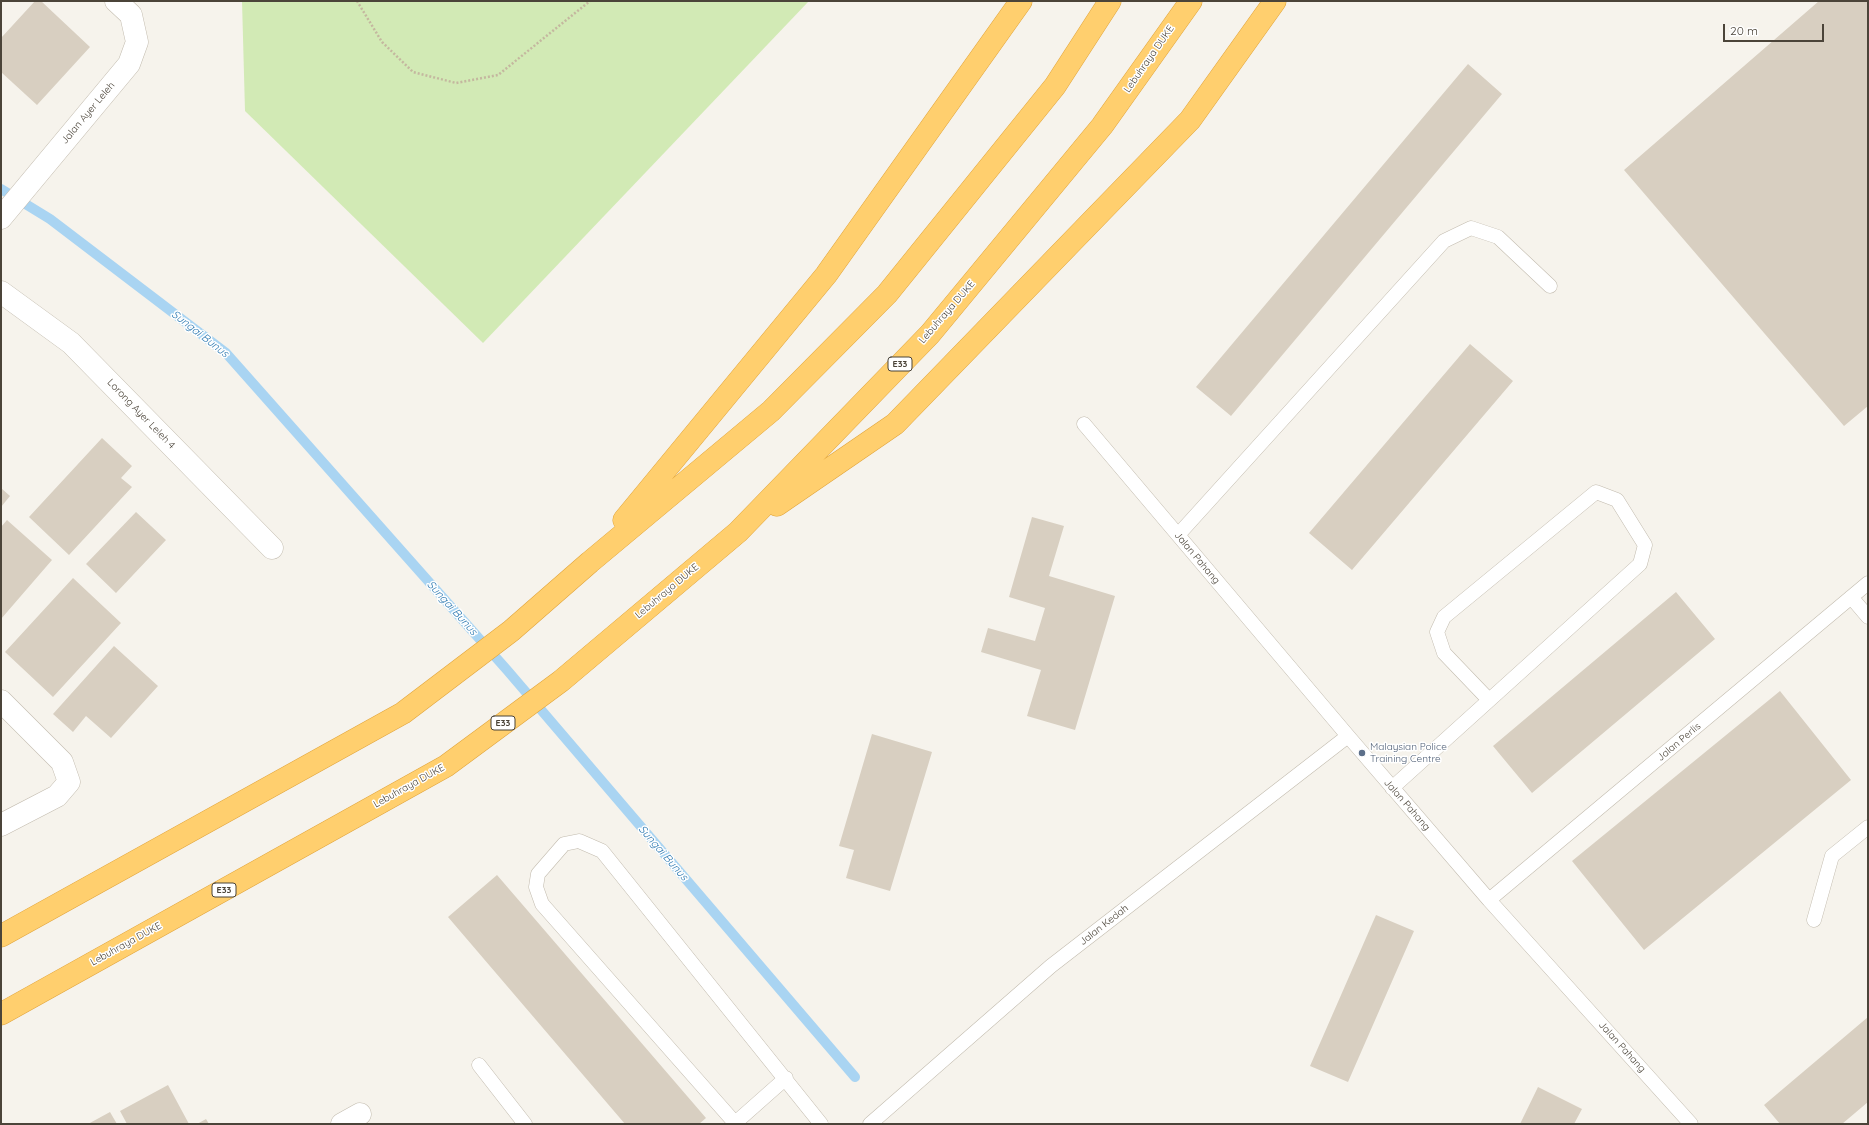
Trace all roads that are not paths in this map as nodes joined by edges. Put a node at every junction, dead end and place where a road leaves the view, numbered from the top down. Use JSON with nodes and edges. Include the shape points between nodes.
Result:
{"nodes":[{"id":1,"x":116,"y":1,"type":"edge"},
{"id":2,"x":1021,"y":1,"type":"edge"},
{"id":3,"x":1110,"y":1,"type":"edge"},
{"id":4,"x":1191,"y":1,"type":"edge"},
{"id":5,"x":1275,"y":1,"type":"edge"},
{"id":6,"x":1,"y":218,"type":"edge"},
{"id":7,"x":1550,"y":286,"type":"dead end"},
{"id":8,"x":1,"y":292,"type":"edge"},
{"id":9,"x":1084,"y":424,"type":"dead end"},
{"id":10,"x":738,"y":532,"type":"junction"},
{"id":11,"x":1178,"y":536,"type":"junction"},
{"id":12,"x":272,"y":548,"type":"dead end"},
{"id":13,"x":590,"y":562,"type":"junction"},
{"id":14,"x":1868,"y":583,"type":"edge"},
{"id":15,"x":1852,"y":597,"type":"junction"},
{"id":16,"x":1868,"y":617,"type":"edge"},
{"id":17,"x":1489,"y":700,"type":"junction"},
{"id":18,"x":1,"y":701,"type":"edge"},
{"id":19,"x":1348,"y":736,"type":"junction"},
{"id":20,"x":1392,"y":788,"type":"junction"},
{"id":21,"x":1,"y":825,"type":"edge"},
{"id":22,"x":1868,"y":827,"type":"edge"},
{"id":23,"x":1489,"y":900,"type":"junction"},
{"id":24,"x":1814,"y":920,"type":"dead end"},
{"id":25,"x":1,"y":936,"type":"edge"},
{"id":26,"x":1,"y":1014,"type":"edge"},
{"id":27,"x":479,"y":1065,"type":"dead end"},
{"id":28,"x":786,"y":1078,"type":"junction"},
{"id":29,"x":525,"y":1124,"type":"edge"},
{"id":30,"x":734,"y":1124,"type":"edge"},
{"id":31,"x":821,"y":1124,"type":"edge"},
{"id":32,"x":870,"y":1124,"type":"edge"},
{"id":33,"x":1691,"y":1124,"type":"edge"}],
"edges":[{"from":1,"to":6,"type":"street","name":"Jalan Ayer Leleh","via":[[131,15],[137,42],[129,64]]},
{"from":2,"to":13,"type":"highway","via":[[826,275]]},
{"from":3,"to":13,"type":"highway","via":[[1055,86],[887,294],[771,411]]},
{"from":4,"to":10,"type":"highway","name":"Lebuhraya DUKE","number":"E33","via":[[1102,126],[930,334]]},
{"from":5,"to":10,"type":"highway","via":[[1190,120],[895,424]]},
{"from":7,"to":11,"type":"lane","via":[[1498,237],[1471,228],[1444,241]]},
{"from":8,"to":12,"type":"street","name":"Lorong Ayer Leleh 4","via":[[71,343]]},
{"from":9,"to":11,"type":"lane","name":"Jalan Pahang"},
{"from":10,"to":26,"type":"highway","name":"Lebuhraya DUKE","number":"E33","via":[[561,681],[446,766]]},
{"from":11,"to":19,"type":"lane","name":"Jalan Pahang"},
{"from":13,"to":25,"type":"highway","via":[[511,631],[403,713]]},
{"from":14,"to":15,"type":"lane","name":"Jalan Perlis"},
{"from":15,"to":16,"type":"lane"},
{"from":15,"to":23,"type":"lane","name":"Jalan Perlis"},
{"from":17,"to":17,"type":"lane","via":[[1640,564],[1645,544],[1617,500],[1596,492],[1444,617],[1437,632],[1444,653]]},
{"from":17,"to":20,"type":"lane"},
{"from":18,"to":21,"type":"street","via":[[62,762],[69,782],[57,796]]},
{"from":19,"to":20,"type":"lane","name":"Jalan Pahang"},
{"from":19,"to":32,"type":"lane","name":"Jalan Kedah","via":[[1051,966]]},
{"from":20,"to":23,"type":"lane","name":"Jalan Pahang"},
{"from":22,"to":24,"type":"lane","via":[[1832,856]]},
{"from":23,"to":33,"type":"lane","name":"Jalan Pahang"},
{"from":27,"to":29,"type":"lane"},
{"from":28,"to":30,"type":"lane"},
{"from":28,"to":30,"type":"lane","via":[[602,851],[579,841],[564,844],[538,874],[536,887],[542,904]]},
{"from":28,"to":31,"type":"lane"}]}
